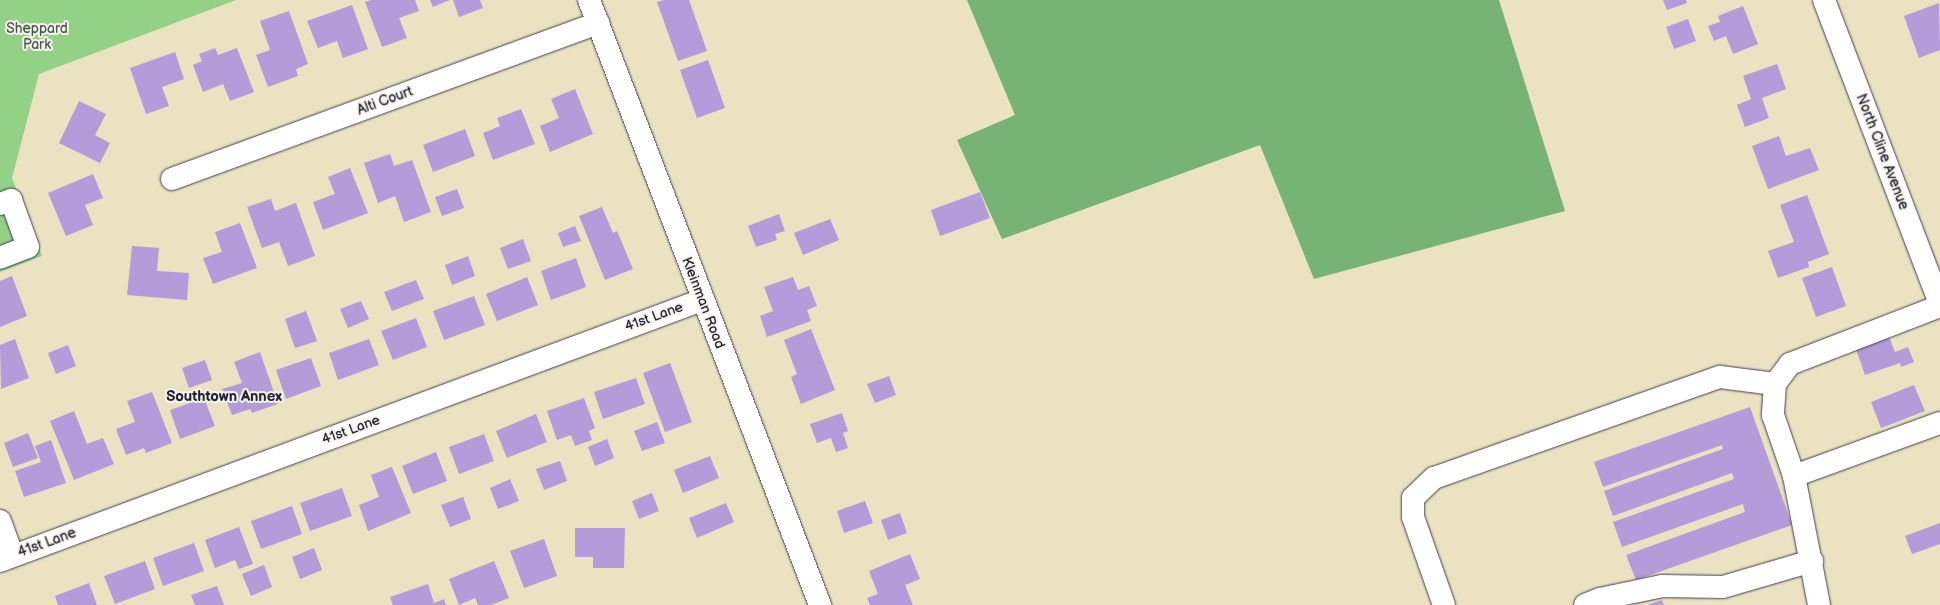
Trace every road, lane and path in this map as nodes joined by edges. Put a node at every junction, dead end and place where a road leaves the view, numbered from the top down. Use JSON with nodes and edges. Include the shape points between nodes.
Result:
{"nodes":[{"id":1,"x":589,"y":0,"type":"edge"},
{"id":2,"x":1824,"y":0,"type":"edge"},
{"id":3,"x":598,"y":23,"type":"junction"},
{"id":4,"x":172,"y":179,"type":"dead end"},
{"id":5,"x":0,"y":204,"type":"edge"},
{"id":6,"x":0,"y":258,"type":"edge"},
{"id":7,"x":702,"y":300,"type":"junction"},
{"id":8,"x":1940,"y":305,"type":"edge"},
{"id":9,"x":1775,"y":384,"type":"junction"},
{"id":10,"x":1940,"y":423,"type":"edge"},
{"id":11,"x":1794,"y":476,"type":"junction"},
{"id":12,"x":0,"y":521,"type":"edge"},
{"id":13,"x":7,"y":558,"type":"edge"},
{"id":14,"x":1812,"y":561,"type":"junction"},
{"id":15,"x":820,"y":605,"type":"edge"},
{"id":16,"x":1444,"y":605,"type":"edge"},
{"id":17,"x":1585,"y":605,"type":"edge"},
{"id":18,"x":1819,"y":605,"type":"edge"}],
"edges":[{"from":1,"to":3,"type":"street","name":"Kleinman Road"},
{"from":2,"to":8,"type":"street","name":"North Cline Avenue"},
{"from":3,"to":4,"type":"street","name":"Alti Court"},
{"from":3,"to":7,"type":"street","name":"Kleinman Road"},
{"from":5,"to":6,"type":"street","via":[[11,200],[28,247]]},
{"from":7,"to":13,"type":"street","name":"41st Lane"},
{"from":7,"to":15,"type":"street","name":"Kleinman Road"},
{"from":8,"to":9,"type":"street","via":[[1790,364]]},
{"from":9,"to":11,"type":"street","via":[[1773,415]]},
{"from":9,"to":16,"type":"street","via":[[1720,377],[1434,478],[1413,498],[1413,517]]},
{"from":10,"to":11,"type":"street"},
{"from":11,"to":14,"type":"street"},
{"from":12,"to":13,"type":"street"},
{"from":14,"to":17,"type":"street","via":[[1723,587],[1662,586],[1600,598]]},
{"from":14,"to":18,"type":"street"}]}
